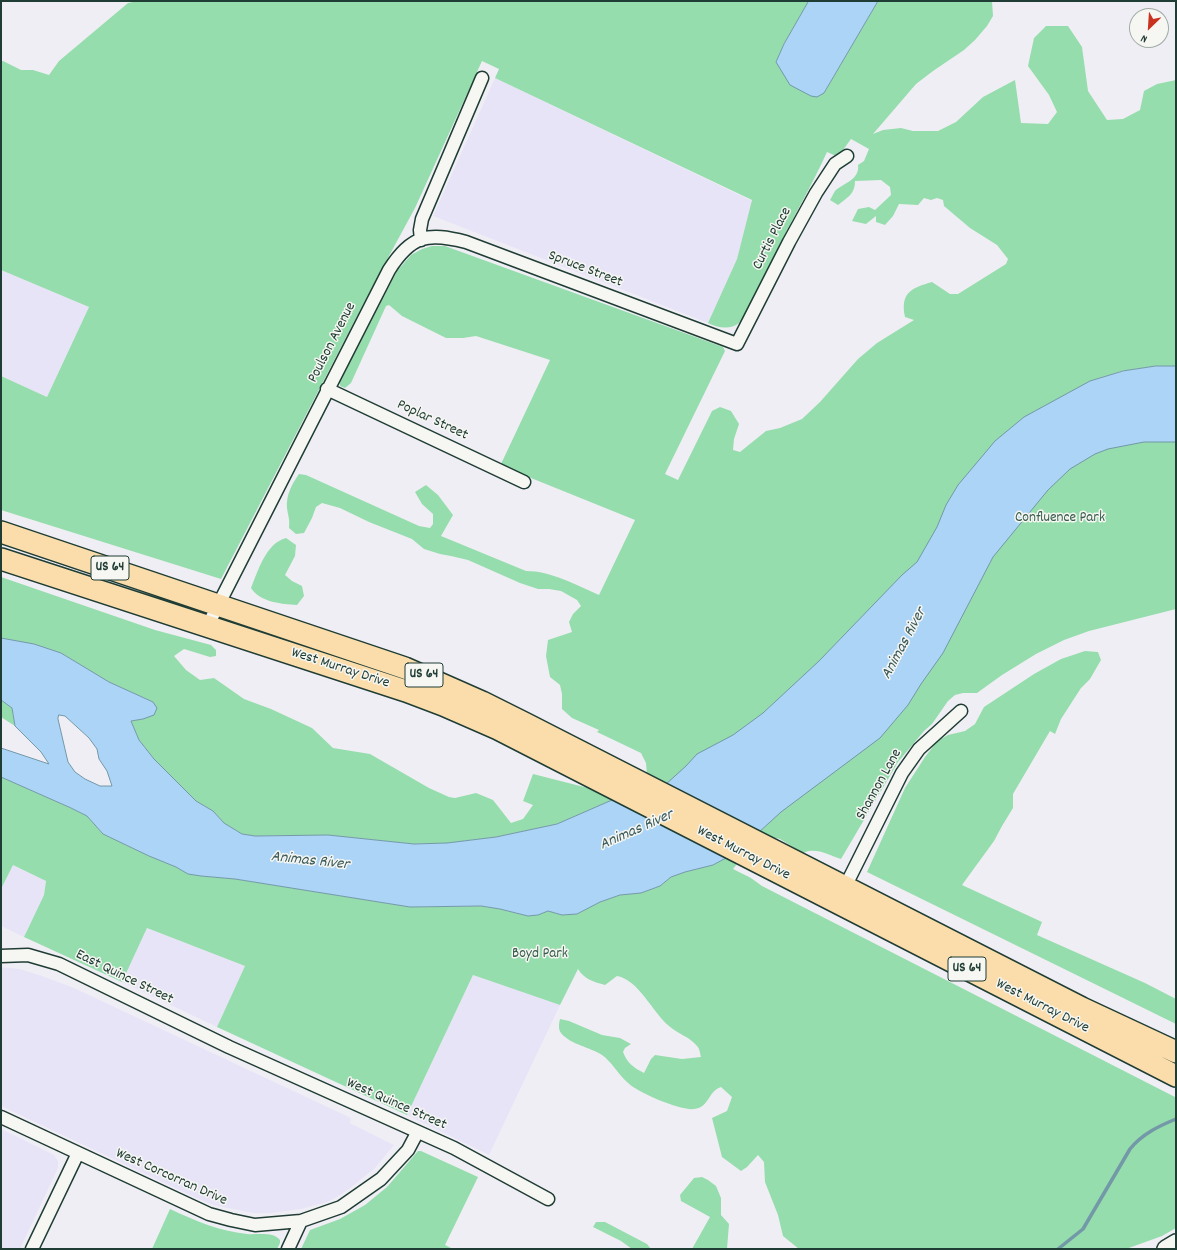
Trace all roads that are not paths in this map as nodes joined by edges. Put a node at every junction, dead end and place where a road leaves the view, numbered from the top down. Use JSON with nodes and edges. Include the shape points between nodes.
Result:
{"nodes":[{"id":1,"x":482,"y":78,"type":"dead end"},
{"id":2,"x":847,"y":156,"type":"dead end"},
{"id":3,"x":420,"y":240,"type":"junction"},
{"id":4,"x":737,"y":344,"type":"joint"},
{"id":5,"x":327,"y":389,"type":"junction"},
{"id":6,"x":524,"y":482,"type":"dead end"},
{"id":7,"x":1,"y":532,"type":"edge"},
{"id":8,"x":1,"y":559,"type":"edge"},
{"id":9,"x":218,"y":604,"type":"junction"},
{"id":10,"x":208,"y":627,"type":"junction"},
{"id":11,"x":961,"y":711,"type":"dead end"},
{"id":12,"x":609,"y":777,"type":"junction"},
{"id":13,"x":845,"y":887,"type":"junction"},
{"id":14,"x":1,"y":956,"type":"edge"},
{"id":15,"x":228,"y":1047,"type":"joint"},
{"id":16,"x":1176,"y":1052,"type":"edge"},
{"id":17,"x":1176,"y":1076,"type":"edge"},
{"id":18,"x":1,"y":1117,"type":"edge"},
{"id":19,"x":418,"y":1133,"type":"junction"},
{"id":20,"x":78,"y":1153,"type":"junction"},
{"id":21,"x":548,"y":1199,"type":"dead end"},
{"id":22,"x":301,"y":1221,"type":"junction"},
{"id":23,"x":1176,"y":1243,"type":"edge"},
{"id":24,"x":32,"y":1249,"type":"edge"},
{"id":25,"x":288,"y":1249,"type":"edge"},
{"id":26,"x":1166,"y":1249,"type":"edge"}],
"edges":[{"from":1,"to":3,"type":"street","via":[[422,219]]},
{"from":2,"to":4,"type":"street","name":"Curtis Place","via":[[835,164],[810,203]]},
{"from":3,"to":4,"type":"street","name":"Spruce Street","via":[[440,236],[466,242]]},
{"from":3,"to":5,"type":"street","name":"Poulson Avenue","via":[[397,257]]},
{"from":5,"to":6,"type":"street","name":"Poplar Street"},
{"from":5,"to":9,"type":"street","name":"Poulson Avenue"},
{"from":7,"to":9,"type":"highway","number":"US 64"},
{"from":8,"to":10,"type":"highway","number":"US 64"},
{"from":9,"to":10,"type":"street","name":"Poulson Avenue"},
{"from":9,"to":12,"type":"highway","name":"West Murray Drive","number":"US 64","via":[[416,672],[482,702]]},
{"from":10,"to":12,"type":"highway","name":"West Murray Drive","number":"US 64","via":[[406,691]]},
{"from":11,"to":13,"type":"street","name":"Shannon Lane","via":[[919,749],[902,772]]},
{"from":12,"to":13,"type":"highway","name":"West Murray Drive","number":"US 64","via":[[777,853]]},
{"from":12,"to":17,"type":"highway","name":"West Murray Drive","number":"US 64","via":[[758,862]]},
{"from":13,"to":16,"type":"highway","name":"West Murray Drive","number":"US 64","via":[[1082,1008]]},
{"from":14,"to":15,"type":"street","name":"East Quince Street","via":[[28,955],[59,964]]},
{"from":15,"to":19,"type":"street","name":"West Quince Street"},
{"from":18,"to":20,"type":"street","name":"West Corcorran Drive"},
{"from":19,"to":21,"type":"street","name":"West Quince Street","via":[[454,1148]]},
{"from":19,"to":22,"type":"street","name":"West Corcorran Drive","via":[[408,1150],[381,1179],[341,1207]]},
{"from":20,"to":22,"type":"street","name":"West Corcorran Drive","via":[[220,1218],[255,1225]]},
{"from":20,"to":24,"type":"street"},
{"from":22,"to":25,"type":"street"},
{"from":23,"to":26,"type":"street"}]}
